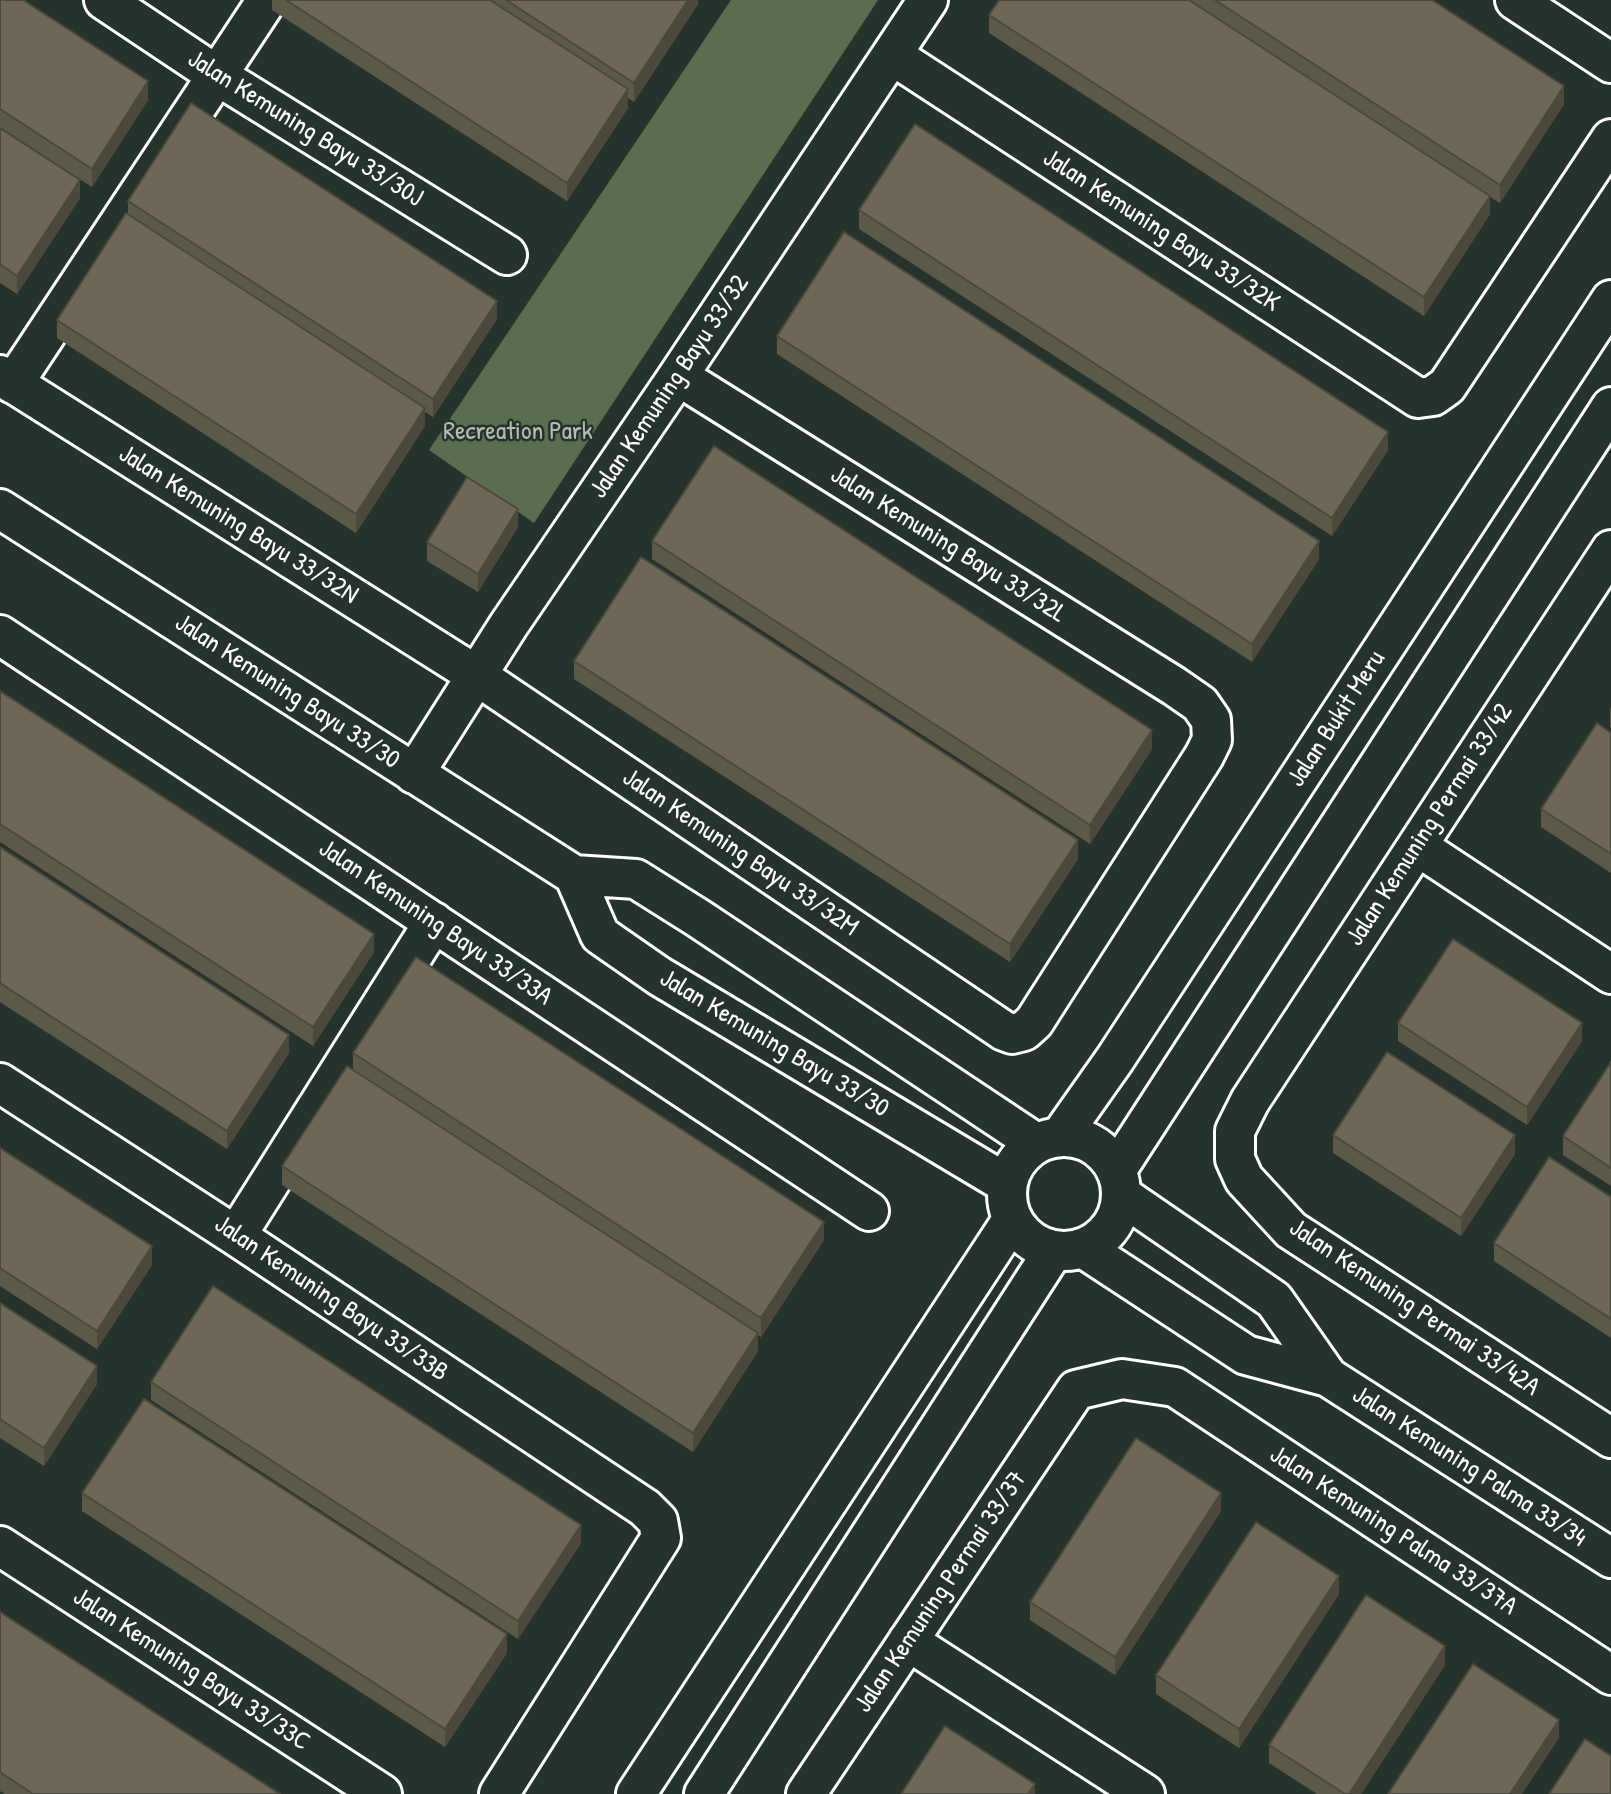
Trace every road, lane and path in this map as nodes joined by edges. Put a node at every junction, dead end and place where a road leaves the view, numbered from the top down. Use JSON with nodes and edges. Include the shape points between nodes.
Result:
{"nodes":[{"id":1,"x":104,"y":0,"type":"edge"},
{"id":2,"x":267,"y":0,"type":"edge"},
{"id":3,"x":928,"y":0,"type":"edge"},
{"id":4,"x":1515,"y":0,"type":"edge"},
{"id":5,"x":892,"y":55,"type":"junction"},
{"id":6,"x":1611,"y":63,"type":"edge"},
{"id":7,"x":218,"y":76,"type":"junction"},
{"id":8,"x":1611,"y":139,"type":"edge"},
{"id":9,"x":507,"y":255,"type":"dead end"},
{"id":10,"x":1611,"y":300,"type":"edge"},
{"id":11,"x":678,"y":376,"type":"junction"},
{"id":12,"x":6,"y":379,"type":"edge"},
{"id":13,"x":1611,"y":407,"type":"edge"},
{"id":14,"x":0,"y":509,"type":"edge"},
{"id":15,"x":1611,"y":550,"type":"edge"},
{"id":16,"x":0,"y":635,"type":"edge"},
{"id":17,"x":476,"y":675,"type":"junction"},
{"id":18,"x":414,"y":774,"type":"junction"},
{"id":19,"x":1417,"y":846,"type":"junction"},
{"id":20,"x":574,"y":875,"type":"junction"},
{"id":21,"x":434,"y":922,"type":"junction"},
{"id":22,"x":1611,"y":974,"type":"edge"},
{"id":23,"x":1004,"y":1031,"type":"joint"},
{"id":24,"x":0,"y":1083,"type":"edge"},
{"id":25,"x":1048,"y":1140,"type":"junction"},
{"id":26,"x":1235,"y":1159,"type":"joint"},
{"id":27,"x":1119,"y":1183,"type":"junction"},
{"id":28,"x":1010,"y":1202,"type":"junction"},
{"id":29,"x":869,"y":1211,"type":"dead end"},
{"id":30,"x":236,"y":1236,"type":"junction"},
{"id":31,"x":1068,"y":1249,"type":"junction"},
{"id":32,"x":1328,"y":1377,"type":"junction"},
{"id":33,"x":1175,"y":1387,"type":"joint"},
{"id":34,"x":1611,"y":1438,"type":"edge"},
{"id":35,"x":0,"y":1546,"type":"edge"},
{"id":36,"x":1611,"y":1558,"type":"edge"},
{"id":37,"x":908,"y":1641,"type":"junction"},
{"id":38,"x":1611,"y":1675,"type":"edge"},
{"id":39,"x":382,"y":1794,"type":"edge"},
{"id":40,"x":499,"y":1794,"type":"edge"},
{"id":41,"x":636,"y":1794,"type":"edge"},
{"id":42,"x":704,"y":1794,"type":"edge"},
{"id":43,"x":806,"y":1794,"type":"edge"},
{"id":44,"x":1145,"y":1794,"type":"edge"}],
"edges":[{"from":1,"to":7,"type":"street","name":"Jalan Kemuning Bayu 33/30J"},
{"from":2,"to":7,"type":"street"},
{"from":3,"to":5,"type":"street","name":"Jalan Kemuning Bayu 33/32"},
{"from":4,"to":6,"type":"street"},
{"from":5,"to":8,"type":"street","name":"Jalan Kemuning Bayu 33/32K","via":[[1418,398],[1433,396],[1447,386]]},
{"from":5,"to":11,"type":"street","name":"Jalan Kemuning Bayu 33/32"},
{"from":7,"to":9,"type":"street","name":"Jalan Kemuning Bayu 33/30J"},
{"from":7,"to":12,"type":"street"},
{"from":10,"to":25,"type":"street","name":"Jalan Bukit Meru","via":[[1115,1059]]},
{"from":11,"to":17,"type":"street","name":"Jalan Kemuning Bayu 33/32"},
{"from":11,"to":23,"type":"street","name":"Jalan Kemuning Bayu 33/32L","via":[[1174,686],[1200,704],[1211,720],[1212,740],[1204,756],[1034,1022],[1024,1031]]},
{"from":12,"to":17,"type":"street","name":"Jalan Kemuning Bayu 33/32N"},
{"from":13,"to":27,"type":"street"},
{"from":14,"to":18,"type":"street","name":"Jalan Kemuning Bayu 33/30"},
{"from":15,"to":19,"type":"street","name":"Jalan Kemuning Permai 33/42"},
{"from":16,"to":21,"type":"street","name":"Jalan Kemuning Bayu 33/33A"},
{"from":17,"to":18,"type":"street","name":"Jalan Kemuning Bayu 33/32"},
{"from":17,"to":23,"type":"street","name":"Jalan Kemuning Bayu 33/32M"},
{"from":18,"to":20,"type":"street","name":"Jalan Kemuning Bayu 33/30"},
{"from":19,"to":22,"type":"street"},
{"from":19,"to":26,"type":"street","name":"Jalan Kemuning Permai 33/42","via":[[1250,1101],[1235,1131]]},
{"from":20,"to":25,"type":"street","name":"Jalan Kemuning Bayu 33/30","via":[[636,879]]},
{"from":20,"to":28,"type":"street","name":"Jalan Kemuning Bayu 33/30","via":[[600,935]]},
{"from":21,"to":29,"type":"street","name":"Jalan Kemuning Bayu 33/33A"},
{"from":21,"to":30,"type":"street"},
{"from":24,"to":30,"type":"street","name":"Jalan Kemuning Bayu 33/33B"},
{"from":25,"to":27,"type":"street","via":[[1074,1137],[1087,1141],[1109,1158]]},
{"from":25,"to":28,"type":"street","via":[[1022,1154],[1012,1168]]},
{"from":26,"to":34,"type":"street","name":"Jalan Kemuning Permai 33/42A","via":[[1244,1180],[1292,1230]]},
{"from":27,"to":31,"type":"street","via":[[1119,1209],[1106,1233],[1096,1242]]},
{"from":27,"to":32,"type":"street","name":"Jalan Kemuning Palma 33/34","via":[[1274,1300]]},
{"from":28,"to":31,"type":"street","via":[[1029,1240]]},
{"from":28,"to":41,"type":"street"},
{"from":30,"to":40,"type":"street","name":"Jalan Kemuning Bayu 33/33B","via":[[658,1521],[661,1538]]},
{"from":31,"to":32,"type":"street","name":"Jalan Kemuning Palma 33/34","via":[[1246,1355]]},
{"from":31,"to":42,"type":"street"},
{"from":32,"to":36,"type":"street","name":"Jalan Kemuning Palma 33/34"},
{"from":33,"to":37,"type":"street","name":"Jalan Kemuning Permai 33/37","via":[[1122,1379],[1076,1390]]},
{"from":33,"to":38,"type":"street","name":"Jalan Kemuning Palma 33/37A"},
{"from":35,"to":39,"type":"street","name":"Jalan Kemuning Bayu 33/33C"},
{"from":37,"to":43,"type":"street","name":"Jalan Kemuning Permai 33/37"},
{"from":37,"to":44,"type":"street"}]}
